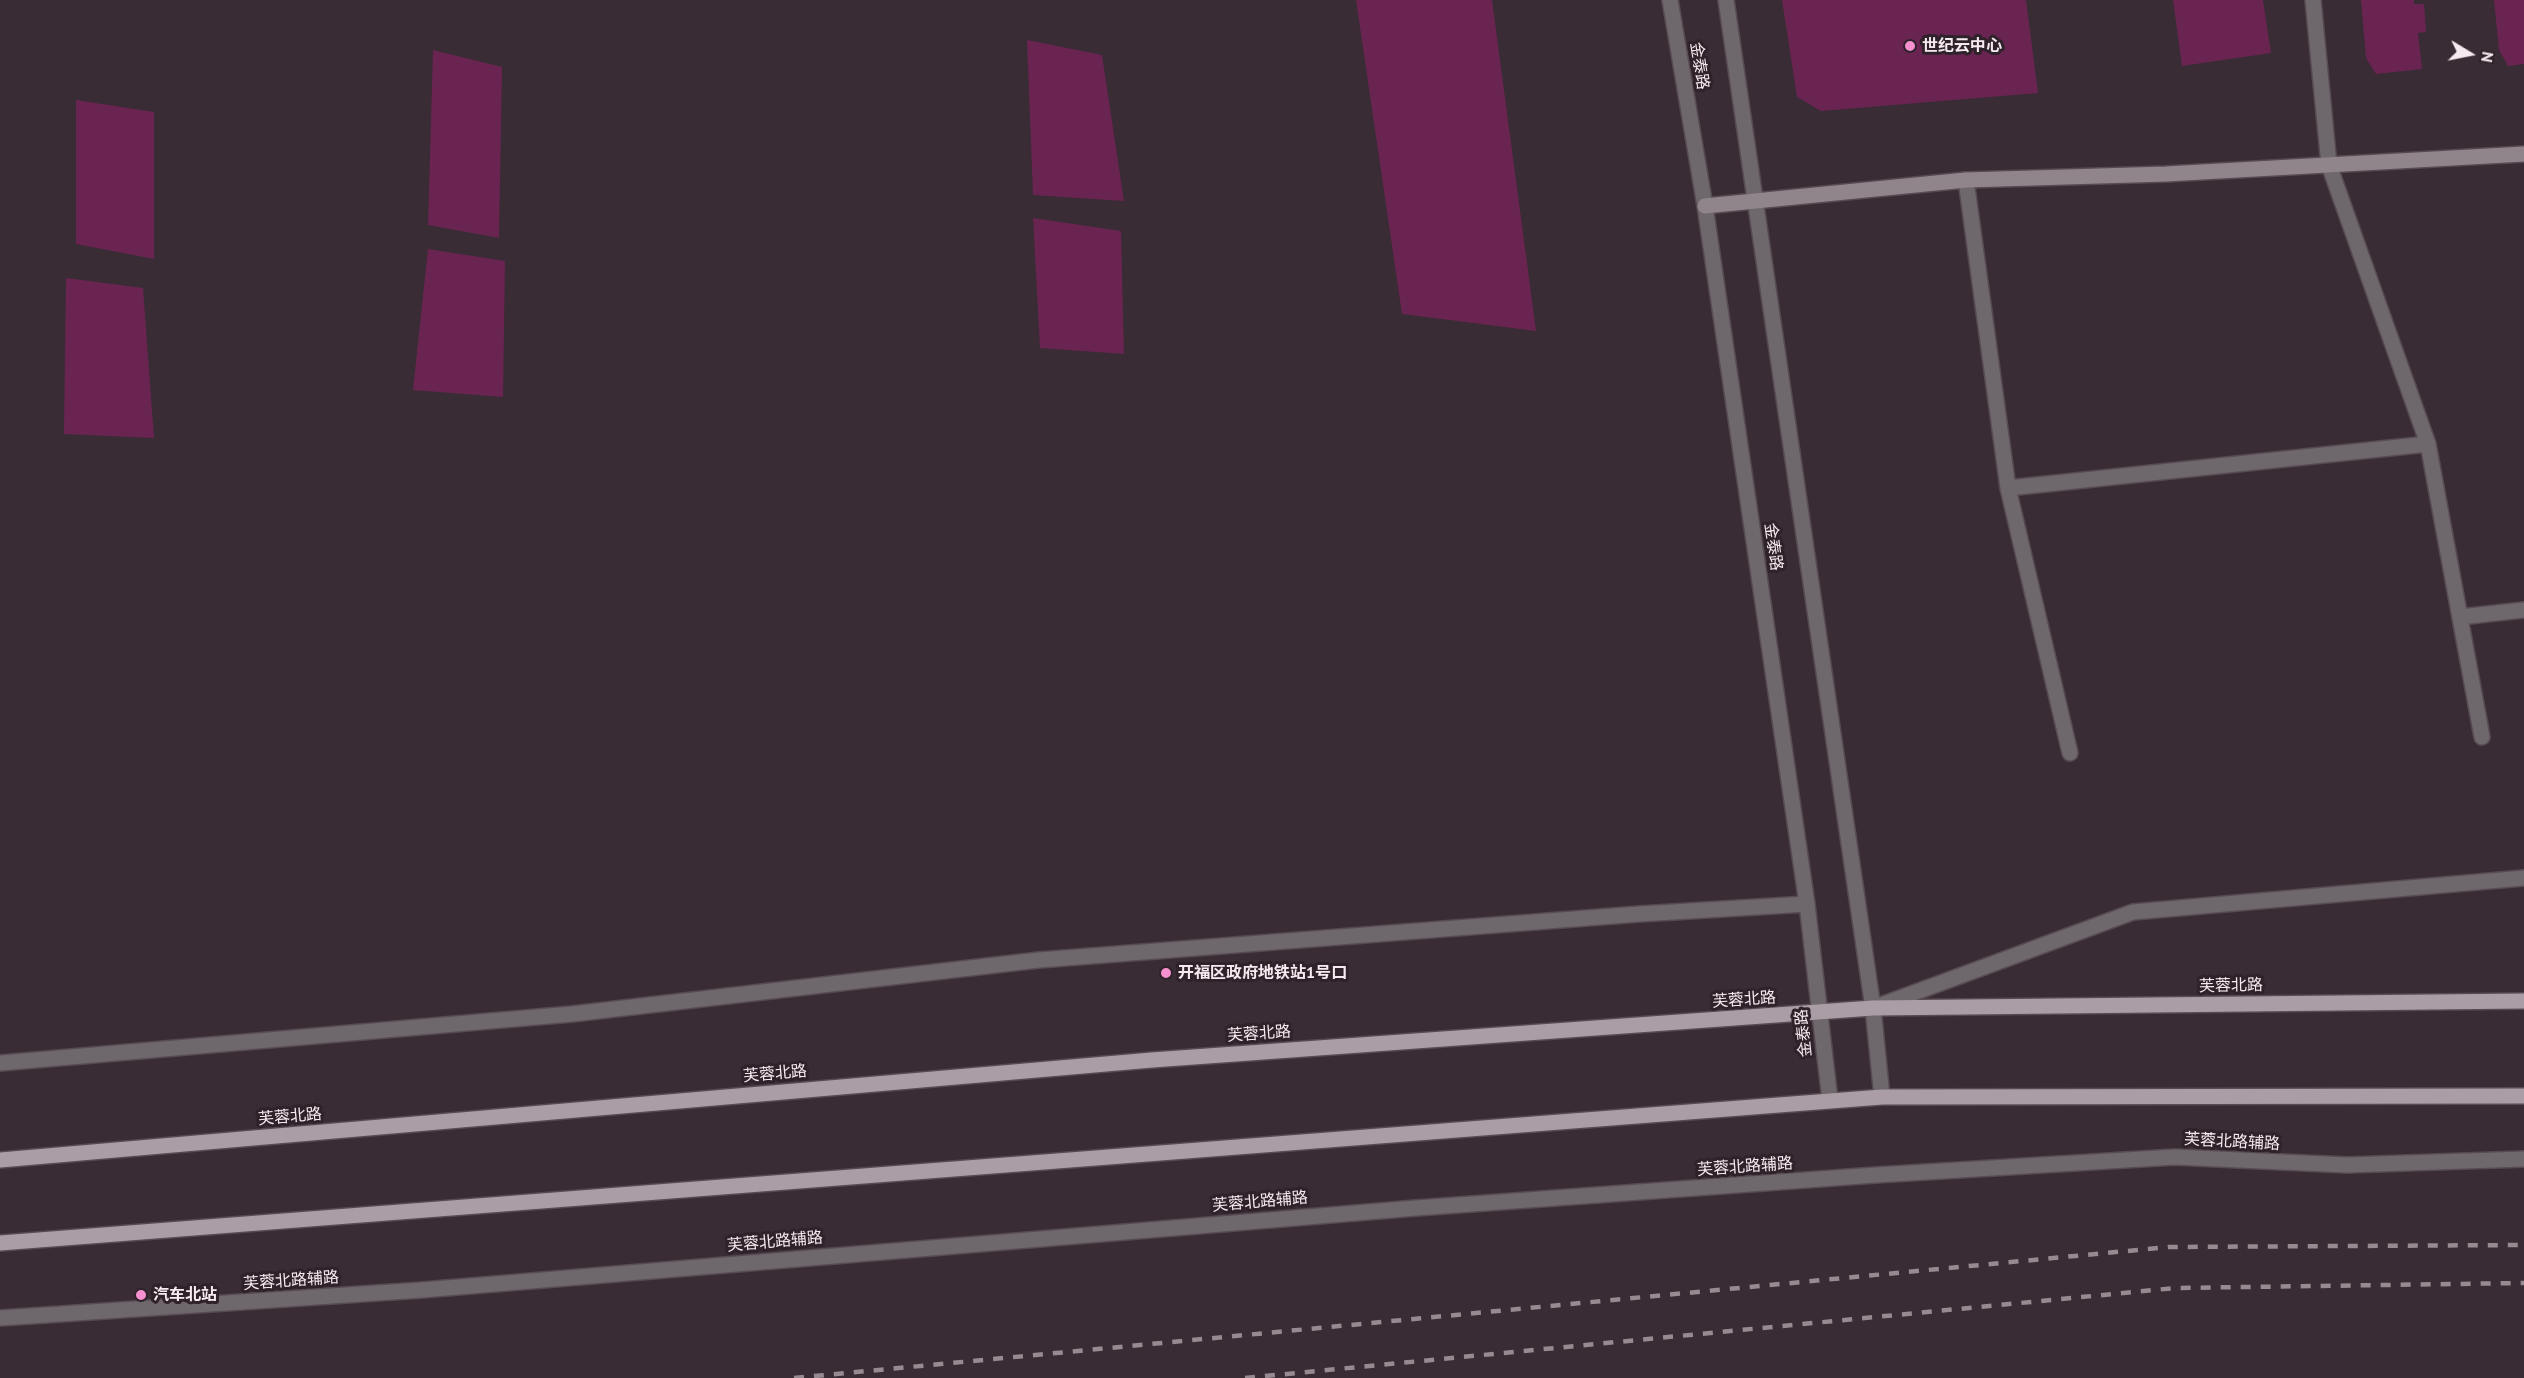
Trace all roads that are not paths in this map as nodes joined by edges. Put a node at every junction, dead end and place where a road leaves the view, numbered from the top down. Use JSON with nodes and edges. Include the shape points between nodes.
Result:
{"nodes":[{"id":1,"x":1670,"y":0,"type":"edge"},
{"id":2,"x":1726,"y":0,"type":"edge"},
{"id":3,"x":2313,"y":0,"type":"edge"},
{"id":4,"x":2524,"y":154,"type":"edge"},
{"id":5,"x":2328,"y":165,"type":"junction"},
{"id":6,"x":1966,"y":180,"type":"junction"},
{"id":7,"x":1754,"y":199,"type":"junction"},
{"id":8,"x":1705,"y":206,"type":"junction"},
{"id":9,"x":2428,"y":444,"type":"junction"},
{"id":10,"x":2007,"y":488,"type":"junction"},
{"id":11,"x":2524,"y":609,"type":"edge"},
{"id":12,"x":2460,"y":616,"type":"junction"},
{"id":13,"x":2482,"y":737,"type":"dead end"},
{"id":14,"x":2070,"y":753,"type":"dead end"},
{"id":15,"x":2524,"y":878,"type":"edge"},
{"id":16,"x":1807,"y":904,"type":"junction"},
{"id":17,"x":2524,"y":1001,"type":"edge"},
{"id":18,"x":1873,"y":1008,"type":"junction"},
{"id":19,"x":1821,"y":1012,"type":"junction"},
{"id":20,"x":0,"y":1063,"type":"edge"},
{"id":21,"x":2524,"y":1096,"type":"edge"},
{"id":22,"x":1882,"y":1097,"type":"junction"},
{"id":23,"x":1830,"y":1100,"type":"junction"},
{"id":24,"x":2524,"y":1159,"type":"edge"},
{"id":25,"x":0,"y":1160,"type":"edge"},
{"id":26,"x":0,"y":1243,"type":"edge"},
{"id":27,"x":0,"y":1318,"type":"edge"}],
"edges":[{"from":1,"to":8,"type":"street","name":"金泰路"},
{"from":2,"to":7,"type":"street"},
{"from":3,"to":5,"type":"street"},
{"from":4,"to":5,"type":"main road"},
{"from":5,"to":6,"type":"main road"},
{"from":5,"to":9,"type":"street"},
{"from":6,"to":7,"type":"main road"},
{"from":6,"to":10,"type":"street"},
{"from":7,"to":8,"type":"main road"},
{"from":7,"to":18,"type":"street"},
{"from":8,"to":16,"type":"street","name":"金泰路"},
{"from":9,"to":10,"type":"street"},
{"from":9,"to":12,"type":"street"},
{"from":10,"to":14,"type":"street"},
{"from":11,"to":12,"type":"street"},
{"from":12,"to":13,"type":"street"},
{"from":15,"to":18,"type":"street","via":[[2133,912]]},
{"from":16,"to":19,"type":"street","name":"金泰路"},
{"from":16,"to":20,"type":"street","via":[[1039,960],[572,1014]]},
{"from":17,"to":18,"type":"main road","name":"芙蓉北路"},
{"from":18,"to":19,"type":"main road","name":"芙蓉北路"},
{"from":18,"to":22,"type":"street"},
{"from":19,"to":23,"type":"street","name":"金泰路"},
{"from":19,"to":25,"type":"main road","name":"芙蓉北路","via":[[1152,1060]]},
{"from":21,"to":22,"type":"main road"},
{"from":22,"to":23,"type":"main road"},
{"from":23,"to":26,"type":"main road"},
{"from":24,"to":27,"type":"street","name":"芙蓉北路辅路","via":[[2347,1165],[2175,1157],[1876,1175],[1392,1210],[422,1290]]}]}
